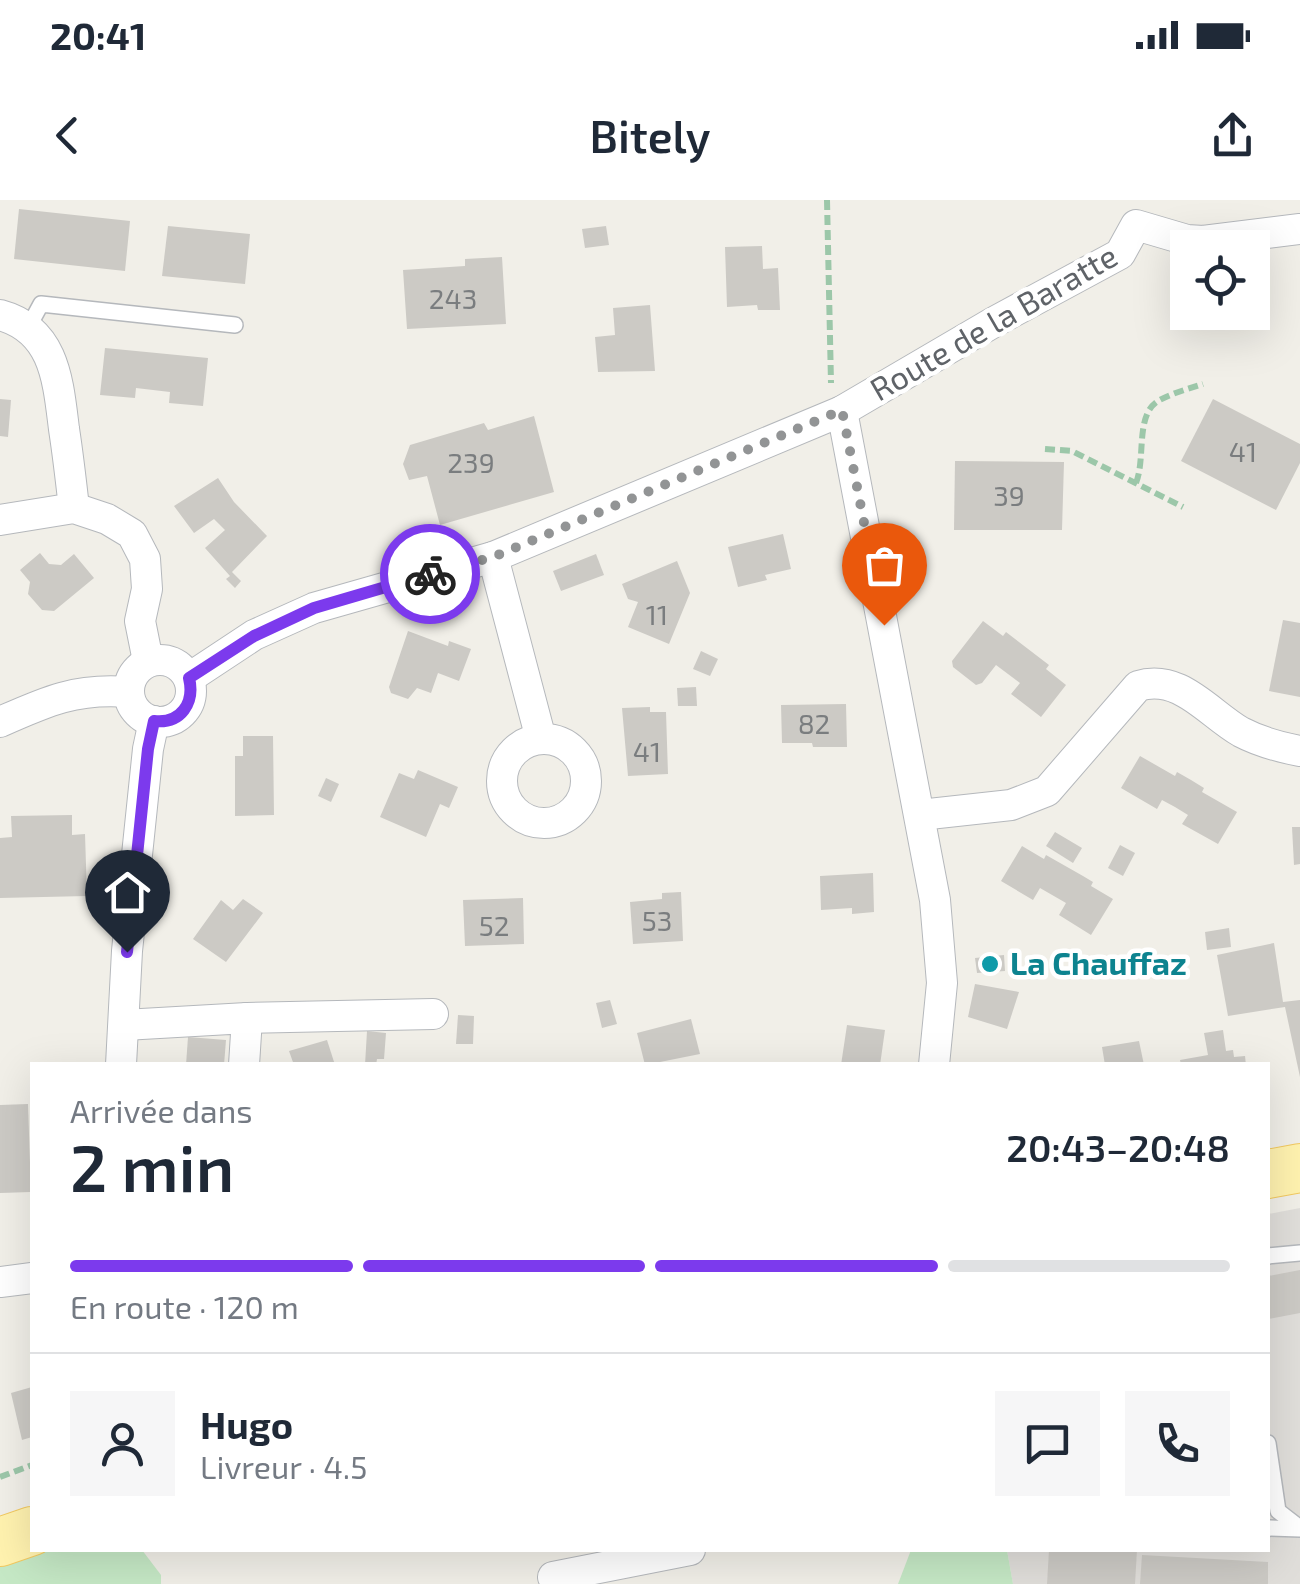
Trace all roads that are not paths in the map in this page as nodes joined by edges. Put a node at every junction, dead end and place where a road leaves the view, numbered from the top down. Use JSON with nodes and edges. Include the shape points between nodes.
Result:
{"nodes":[{"id":1,"x":1137,"y":213,"type":"edge"},
{"id":2,"x":1300,"y":229,"type":"edge"},
{"id":3,"x":14,"y":321,"type":"edge"},
{"id":4,"x":235,"y":325,"type":"dead end"},
{"id":5,"x":842,"y":410,"type":"junction"},
{"id":6,"x":74,"y":508,"type":"junction"},
{"id":7,"x":0,"y":520,"type":"edge"},
{"id":8,"x":493,"y":557,"type":"junction"},
{"id":9,"x":148,"y":662,"type":"junction"},
{"id":10,"x":189,"y":678,"type":"junction"},
{"id":11,"x":128,"y":692,"type":"junction"},
{"id":12,"x":154,"y":721,"type":"junction"},
{"id":13,"x":0,"y":722,"type":"edge"},
{"id":14,"x":541,"y":739,"type":"dead end"},
{"id":15,"x":1300,"y":751,"type":"edge"},
{"id":16,"x":920,"y":815,"type":"junction"},
{"id":17,"x":433,"y":1014,"type":"dead end"},
{"id":18,"x":247,"y":1018,"type":"junction"},
{"id":19,"x":124,"y":1025,"type":"junction"},
{"id":20,"x":121,"y":1062,"type":"edge"},
{"id":21,"x":244,"y":1062,"type":"edge"},
{"id":22,"x":934,"y":1062,"type":"edge"},
{"id":23,"x":1300,"y":1168,"type":"edge"},
{"id":24,"x":1270,"y":1174,"type":"edge"},
{"id":25,"x":1300,"y":1192,"type":"edge"},
{"id":26,"x":1270,"y":1198,"type":"edge"},
{"id":27,"x":1300,"y":1252,"type":"edge"},
{"id":28,"x":1270,"y":1256,"type":"edge"},
{"id":29,"x":30,"y":1278,"type":"edge"},
{"id":30,"x":0,"y":1282,"type":"edge"},
{"id":31,"x":1270,"y":1457,"type":"edge"},
{"id":32,"x":30,"y":1500,"type":"edge"},
{"id":33,"x":0,"y":1509,"type":"edge"},
{"id":34,"x":1270,"y":1528,"type":"edge"},
{"id":35,"x":1300,"y":1528,"type":"edge"},
{"id":36,"x":30,"y":1532,"type":"edge"},
{"id":37,"x":0,"y":1542,"type":"edge"},
{"id":38,"x":680,"y":1552,"type":"edge"},
{"id":39,"x":553,"y":1577,"type":"dead end"}],
"edges":[{"from":1,"to":2,"type":"street","name":"Route de la Baratte","via":[[1187,240]]},
{"from":1,"to":5,"type":"street","name":"Route de la Baratte","via":[[1120,254]]},
{"from":3,"to":4,"type":"lane","via":[[41,304]]},
{"from":3,"to":6,"type":"street","via":[[42,342],[57,370]]},
{"from":5,"to":8,"type":"street","name":"Route de la Baratte"},
{"from":5,"to":16,"type":"street"},
{"from":6,"to":7,"type":"street"},
{"from":6,"to":9,"type":"street","via":[[132,534],[144,559],[140,621]]},
{"from":8,"to":10,"type":"street","name":"Route de la Baratte","via":[[314,608]]},
{"from":8,"to":14,"type":"street"},
{"from":9,"to":10,"type":"street","via":[[174,662]]},
{"from":9,"to":11,"type":"street","via":[[137,669]]},
{"from":10,"to":12,"type":"street","via":[[184,712]]},
{"from":11,"to":12,"type":"street","via":[[139,714]]},
{"from":11,"to":13,"type":"street","via":[[68,694]]},
{"from":12,"to":19,"type":"street","via":[[128,933]]},
{"from":15,"to":16,"type":"street","via":[[1255,738],[1186,692],[1150,682],[1138,686],[1047,791],[1011,805]]},
{"from":16,"to":22,"type":"street","via":[[942,984]]},
{"from":17,"to":18,"type":"street"},
{"from":18,"to":19,"type":"street"},
{"from":18,"to":21,"type":"street"},
{"from":19,"to":20,"type":"street"},
{"from":23,"to":24,"type":"main road"},
{"from":25,"to":26,"type":"main road"},
{"from":27,"to":28,"type":"lane"},
{"from":29,"to":30,"type":"street"},
{"from":31,"to":35,"type":"lane","via":[[1278,1511]]},
{"from":32,"to":33,"type":"main road"},
{"from":34,"to":35,"type":"lane"},
{"from":36,"to":37,"type":"main road"},
{"from":38,"to":39,"type":"street"}]}
